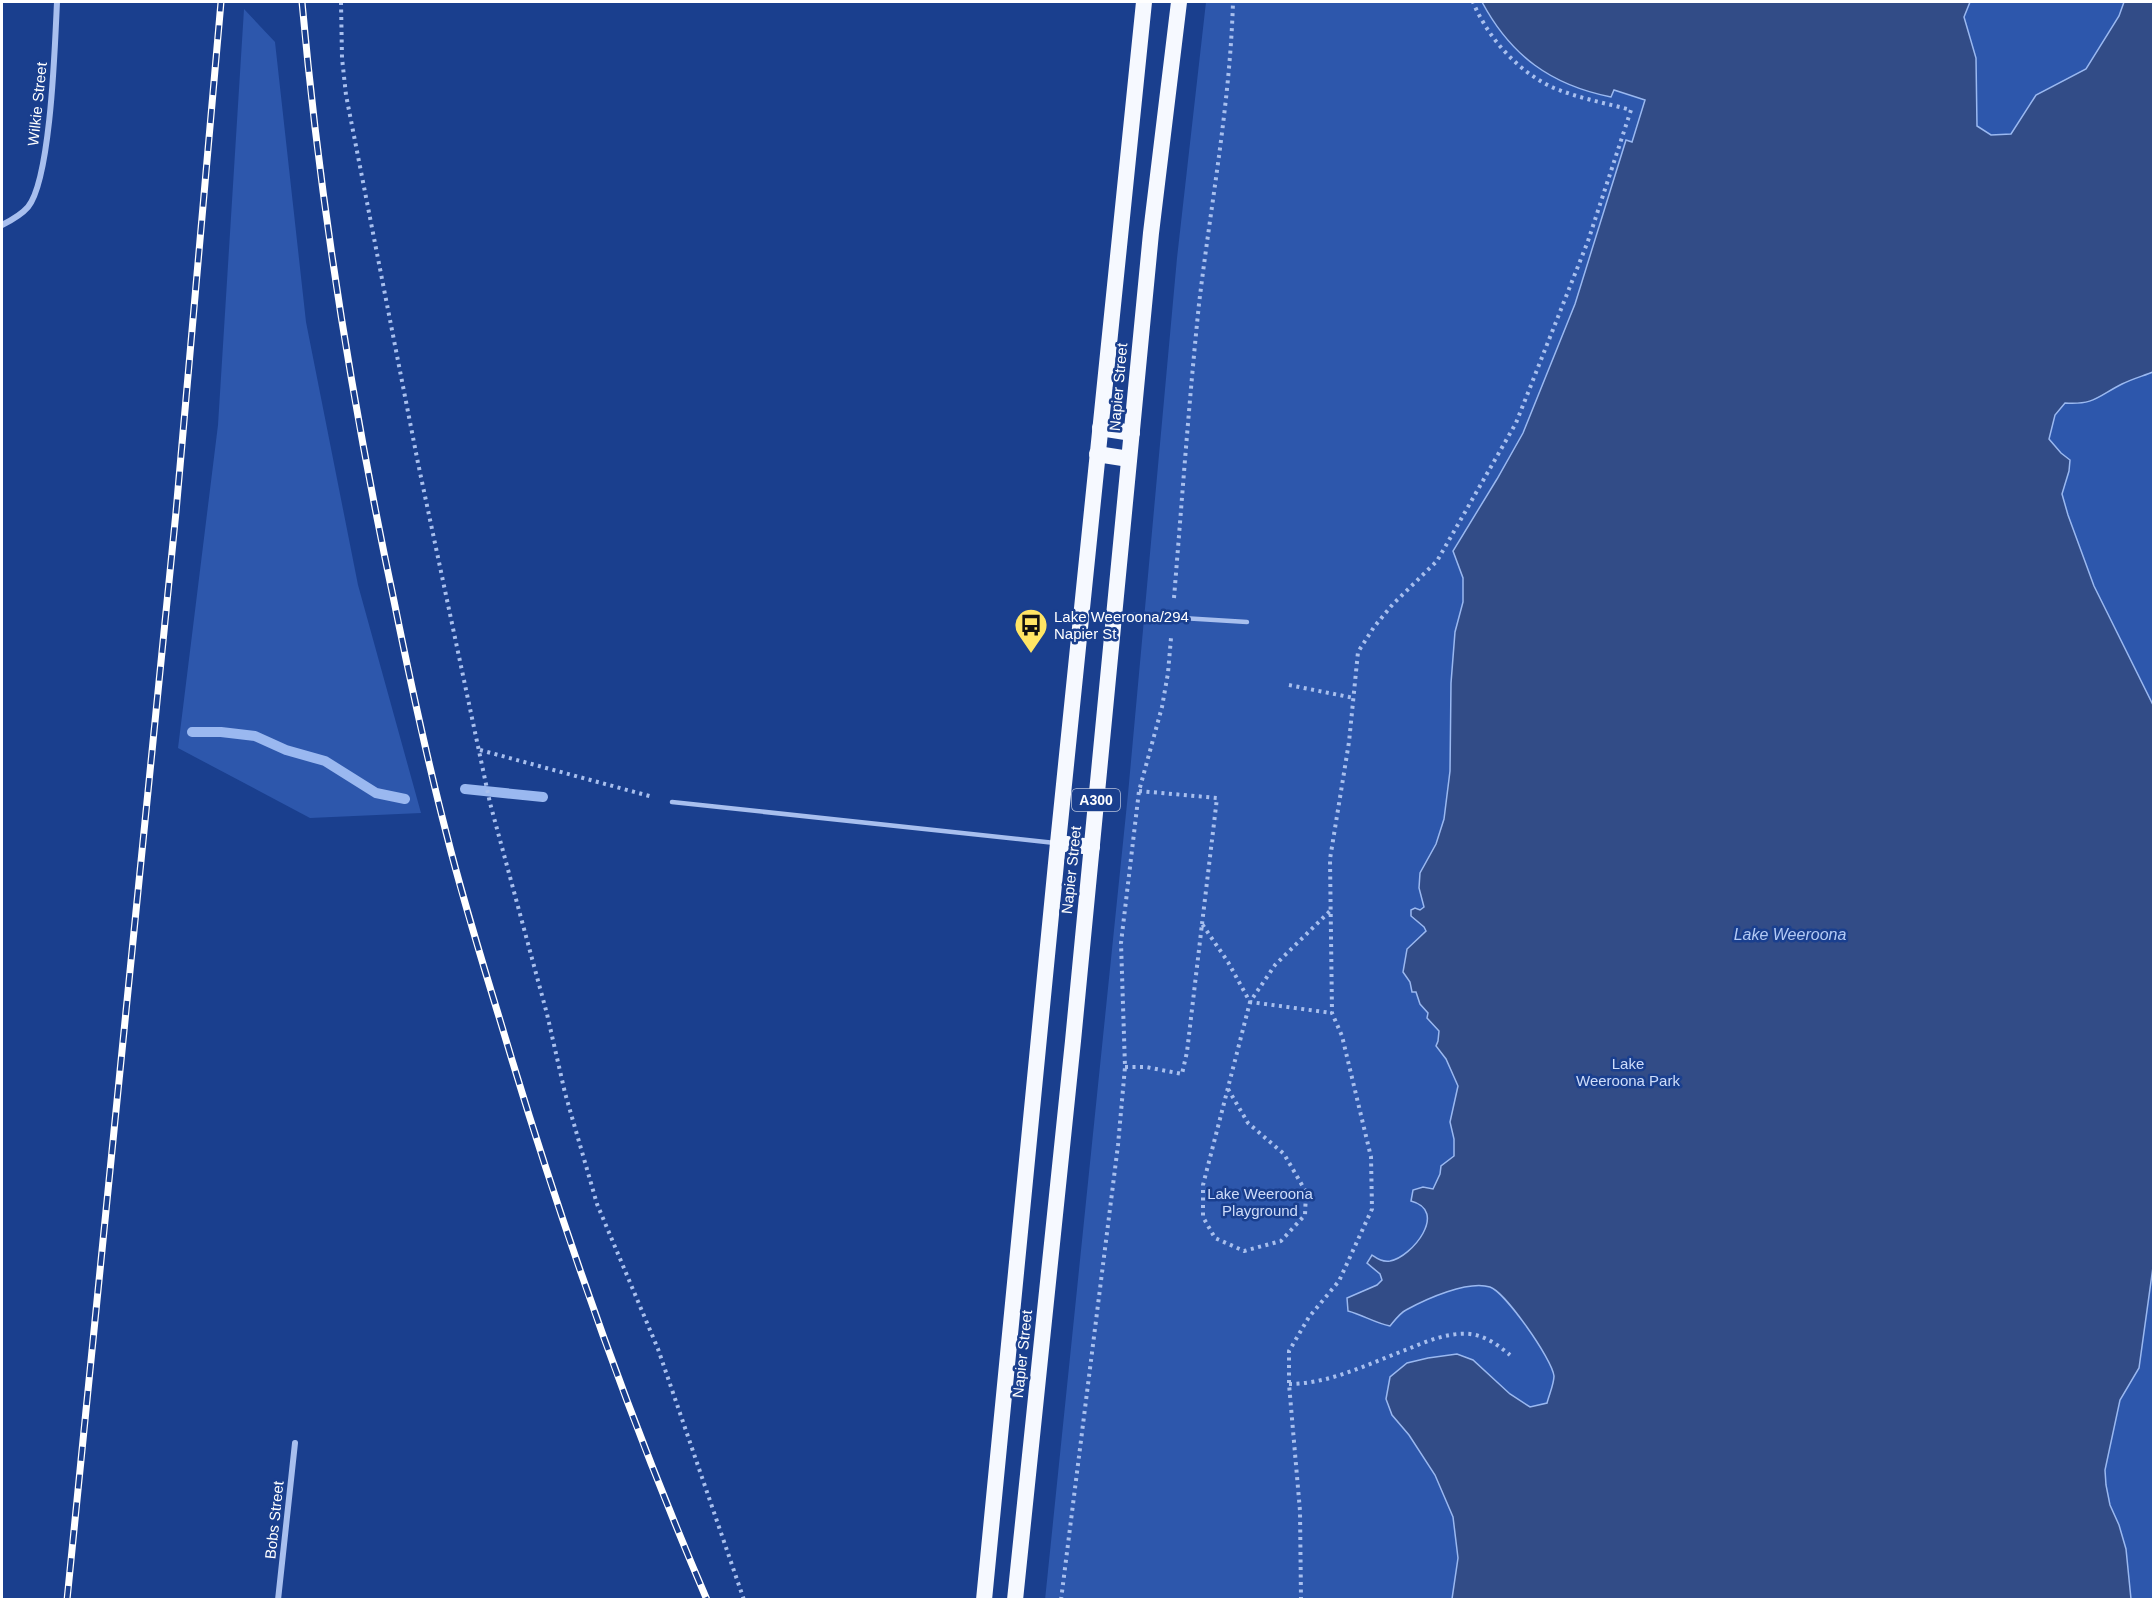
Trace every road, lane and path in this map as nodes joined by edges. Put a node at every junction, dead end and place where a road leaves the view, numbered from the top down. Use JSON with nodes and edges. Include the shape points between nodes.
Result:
{"nodes":[{"id":1,"x":57,"y":2,"type":"edge"},
{"id":2,"x":342,"y":2,"type":"edge"},
{"id":3,"x":1144,"y":2,"type":"edge"},
{"id":4,"x":1179,"y":2,"type":"edge"},
{"id":5,"x":1233,"y":2,"type":"edge"},
{"id":6,"x":1473,"y":2,"type":"edge"},
{"id":7,"x":2,"y":225,"type":"edge"},
{"id":8,"x":1100,"y":429,"type":"junction"},
{"id":9,"x":1132,"y":433,"type":"junction"},
{"id":10,"x":1097,"y":454,"type":"junction"},
{"id":11,"x":1129,"y":459,"type":"junction"},
{"id":12,"x":1115,"y":614,"type":"junction"},
{"id":13,"x":1173,"y":617,"type":"junction"},
{"id":14,"x":1247,"y":622,"type":"dead end"},
{"id":15,"x":1289,"y":685,"type":"dead end"},
{"id":16,"x":1354,"y":699,"type":"junction"},
{"id":17,"x":480,"y":750,"type":"junction"},
{"id":18,"x":1138,"y":791,"type":"junction"},
{"id":19,"x":672,"y":802,"type":"joint"},
{"id":20,"x":1058,"y":843,"type":"junction"},
{"id":21,"x":1092,"y":847,"type":"junction"},
{"id":22,"x":1330,"y":910,"type":"junction"},
{"id":23,"x":1202,"y":924,"type":"junction"},
{"id":24,"x":1250,"y":1002,"type":"junction"},
{"id":25,"x":1332,"y":1013,"type":"junction"},
{"id":26,"x":1125,"y":1067,"type":"junction"},
{"id":27,"x":1228,"y":1089,"type":"junction"},
{"id":28,"x":1510,"y":1355,"type":"dead end"},
{"id":29,"x":1289,"y":1384,"type":"junction"},
{"id":30,"x":294,"y":1443,"type":"dead end"},
{"id":31,"x":278,"y":1599,"type":"edge"},
{"id":32,"x":744,"y":1599,"type":"edge"},
{"id":33,"x":984,"y":1599,"type":"edge"},
{"id":34,"x":1015,"y":1599,"type":"edge"},
{"id":35,"x":1061,"y":1599,"type":"edge"},
{"id":36,"x":1301,"y":1599,"type":"edge"}],
"edges":[{"from":1,"to":7,"type":"street","name":"Wilkie Street","via":[[46,145],[37,189],[28,206]]},
{"from":2,"to":17,"type":"path","via":[[342,58],[350,115],[418,463]]},
{"from":3,"to":8,"type":"highway","name":"Napier Street","number":"A300"},
{"from":4,"to":9,"type":"highway","name":"Napier Street","number":"A300"},
{"from":5,"to":13,"type":"path","via":[[1224,116],[1200,303]]},
{"from":6,"to":16,"type":"path","via":[[1491,35],[1528,73],[1576,96],[1630,110],[1588,242],[1516,423],[1437,561],[1393,604],[1358,652]]},
{"from":8,"to":9,"type":"highway"},
{"from":8,"to":10,"type":"highway","name":"Napier Street","number":"A300"},
{"from":9,"to":11,"type":"highway","name":"Napier Street","number":"A300"},
{"from":10,"to":11,"type":"highway"},
{"from":10,"to":20,"type":"highway","name":"Napier Street","number":"A300"},
{"from":11,"to":12,"type":"highway","name":"Napier Street","number":"A300"},
{"from":12,"to":13,"type":"lane"},
{"from":12,"to":21,"type":"highway","name":"Napier Street","number":"A300"},
{"from":13,"to":14,"type":"lane"},
{"from":13,"to":18,"type":"path","via":[[1162,707]]},
{"from":15,"to":16,"type":"path"},
{"from":16,"to":22,"type":"path","via":[[1330,859]]},
{"from":17,"to":19,"type":"path"},
{"from":17,"to":32,"type":"path","via":[[490,803],[597,1204],[658,1349]]},
{"from":18,"to":23,"type":"path","via":[[1217,798]]},
{"from":18,"to":26,"type":"path","via":[[1121,943]]},
{"from":19,"to":20,"type":"lane"},
{"from":20,"to":21,"type":"highway"},
{"from":20,"to":33,"type":"highway","name":"Napier Street","number":"A300"},
{"from":21,"to":34,"type":"highway","name":"Napier Street","number":"A300"},
{"from":22,"to":24,"type":"path","via":[[1275,965]]},
{"from":22,"to":25,"type":"path"},
{"from":23,"to":24,"type":"path"},
{"from":23,"to":26,"type":"path","via":[[1182,1074]]},
{"from":24,"to":25,"type":"path"},
{"from":24,"to":27,"type":"path"},
{"from":25,"to":29,"type":"path","via":[[1342,1035],[1371,1157],[1372,1209],[1339,1281],[1309,1317],[1289,1351]]},
{"from":26,"to":35,"type":"path"},
{"from":27,"to":27,"type":"path","via":[[1203,1185],[1203,1217],[1215,1238],[1244,1251],[1281,1240],[1305,1215],[1306,1192],[1284,1154],[1248,1123]]},
{"from":28,"to":29,"type":"path","via":[[1484,1338],[1452,1335],[1335,1376]]},
{"from":29,"to":36,"type":"path","via":[[1300,1511]]},
{"from":30,"to":31,"type":"street","name":"Bobs Street"}]}
